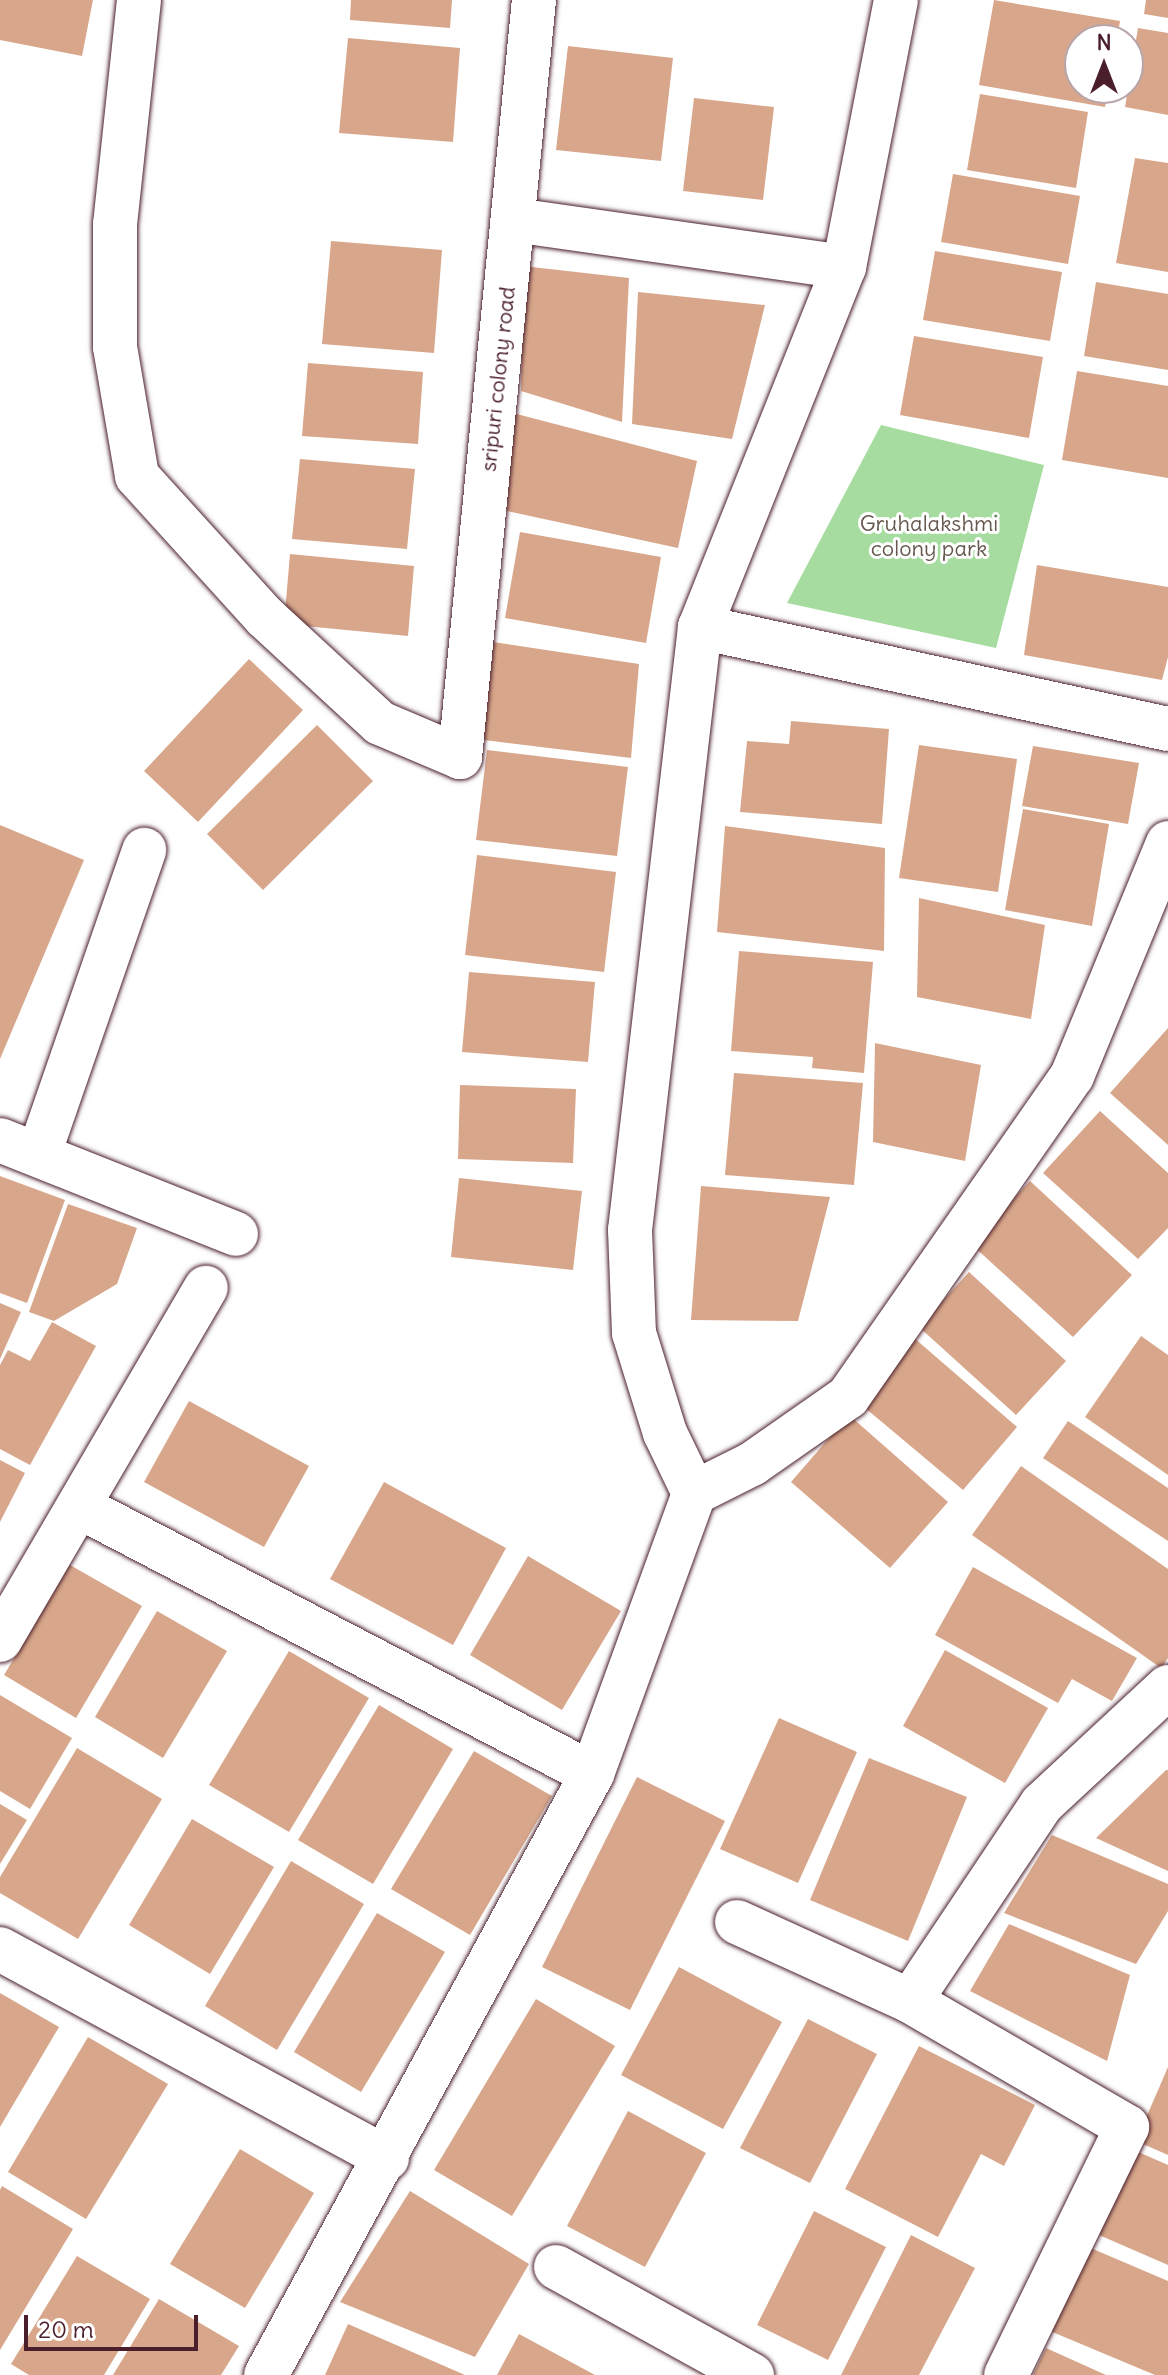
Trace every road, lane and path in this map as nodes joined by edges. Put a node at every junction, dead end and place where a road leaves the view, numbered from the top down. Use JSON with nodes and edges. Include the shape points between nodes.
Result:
{"nodes":[{"id":1,"x":139,"y":0,"type":"edge"},
{"id":2,"x":534,"y":0,"type":"edge"},
{"id":3,"x":896,"y":0,"type":"edge"},
{"id":4,"x":514,"y":220,"type":"junction"},
{"id":5,"x":844,"y":267,"type":"junction"},
{"id":6,"x":700,"y":627,"type":"junction"},
{"id":7,"x":1168,"y":729,"type":"edge"},
{"id":8,"x":1168,"y":843,"type":"edge"},
{"id":9,"x":144,"y":850,"type":"dead end"},
{"id":10,"x":20,"y":1147,"type":"edge"},
{"id":11,"x":236,"y":1234,"type":"dead end"},
{"id":12,"x":206,"y":1288,"type":"dead end"},
{"id":13,"x":694,"y":1493,"type":"junction"},
{"id":14,"x":80,"y":1507,"type":"junction"},
{"id":15,"x":0,"y":1640,"type":"edge"},
{"id":16,"x":1168,"y":1687,"type":"edge"},
{"id":17,"x":592,"y":1774,"type":"junction"},
{"id":18,"x":737,"y":1922,"type":"dead end"},
{"id":19,"x":0,"y":1949,"type":"edge"},
{"id":20,"x":910,"y":2001,"type":"junction"},
{"id":21,"x":387,"y":2158,"type":"junction"},
{"id":22,"x":556,"y":2267,"type":"dead end"},
{"id":23,"x":266,"y":2375,"type":"edge"},
{"id":24,"x":752,"y":2375,"type":"edge"},
{"id":25,"x":1006,"y":2375,"type":"edge"}],
"edges":[{"from":1,"to":4,"type":"street","name":"sripuri colony road","via":[[115,224],[115,347],[137,476],[265,617],[380,723],[460,757]]},
{"from":2,"to":4,"type":"street","name":"sripuri colony road"},
{"from":3,"to":5,"type":"street"},
{"from":4,"to":5,"type":"street"},
{"from":5,"to":6,"type":"street"},
{"from":6,"to":7,"type":"street"},
{"from":6,"to":13,"type":"street","via":[[630,1230],[634,1333],[665,1433]]},
{"from":8,"to":13,"type":"street","via":[[1072,1076],[848,1397],[752,1464]]},
{"from":9,"to":10,"type":"street"},
{"from":10,"to":11,"type":"street"},
{"from":12,"to":14,"type":"street"},
{"from":13,"to":17,"type":"street"},
{"from":14,"to":15,"type":"street"},
{"from":14,"to":17,"type":"street"},
{"from":16,"to":20,"type":"street","via":[[1042,1804]]},
{"from":17,"to":21,"type":"street"},
{"from":18,"to":20,"type":"street"},
{"from":19,"to":21,"type":"street"},
{"from":20,"to":25,"type":"street","via":[[1127,2127]]},
{"from":21,"to":23,"type":"street"},
{"from":22,"to":24,"type":"street"}]}
